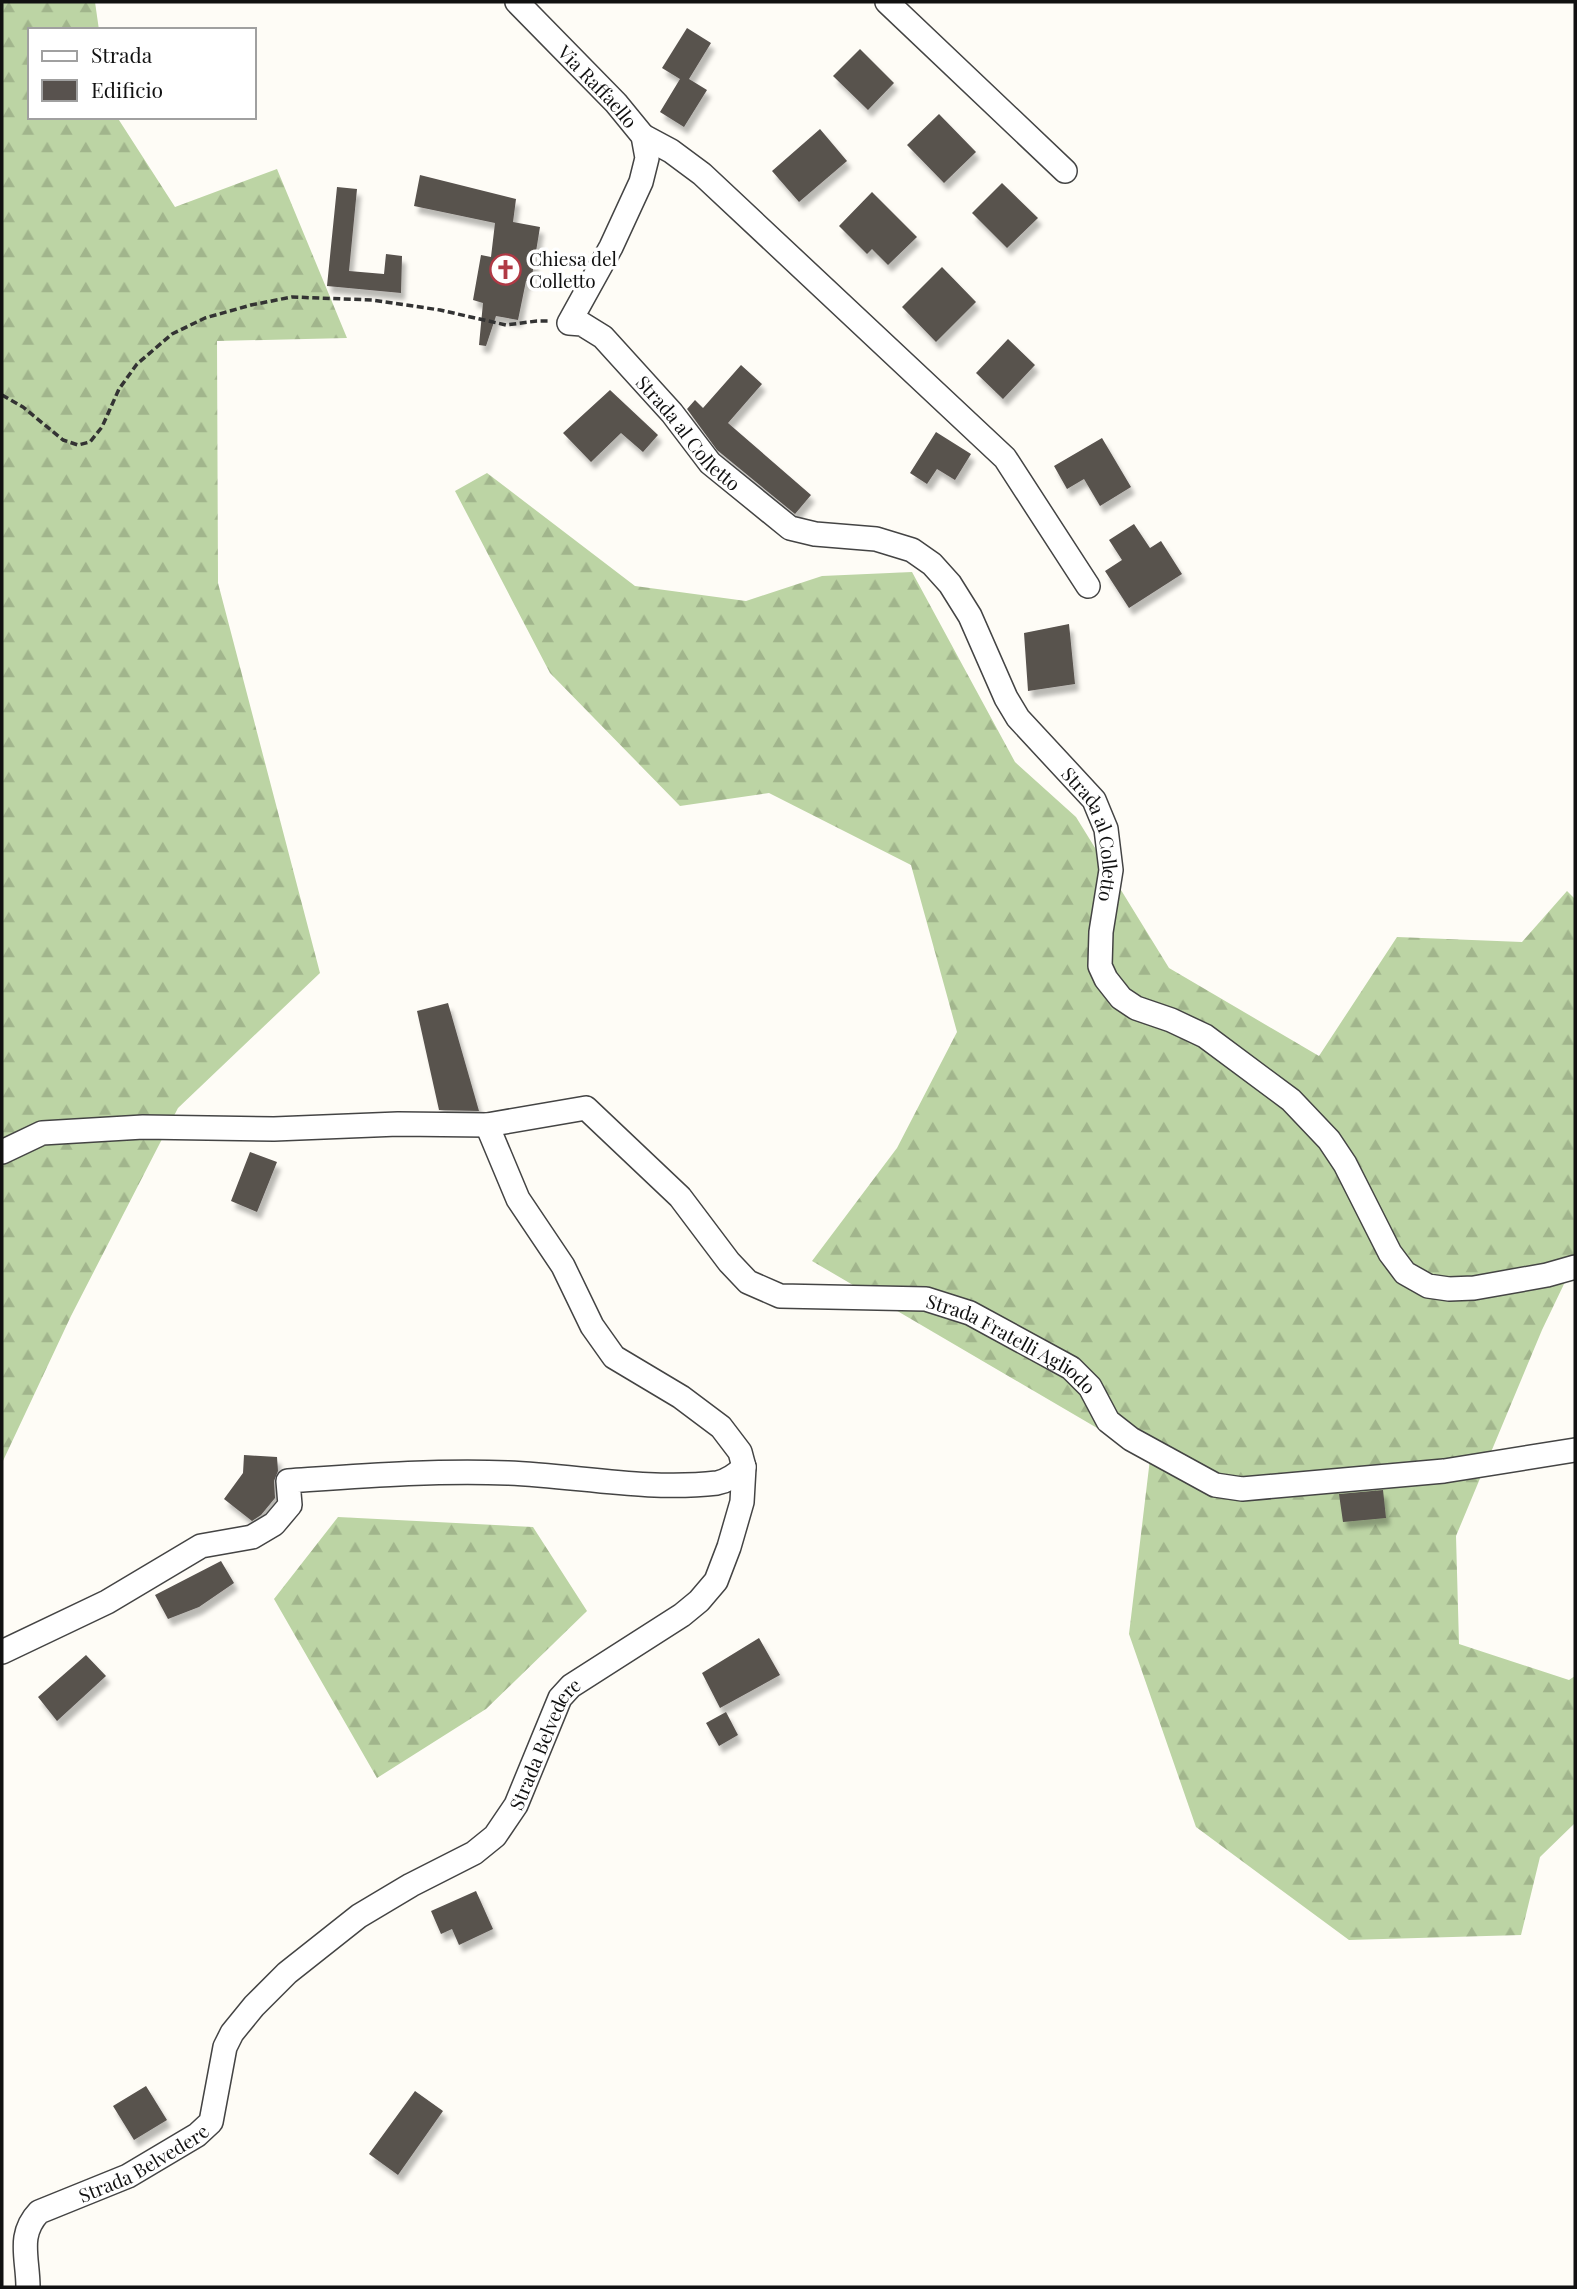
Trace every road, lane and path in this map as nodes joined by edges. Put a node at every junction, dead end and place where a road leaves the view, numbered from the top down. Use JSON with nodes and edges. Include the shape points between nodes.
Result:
{"nodes":[{"id":1,"x":517,"y":2,"type":"edge"},
{"id":2,"x":887,"y":2,"type":"edge"},
{"id":3,"x":643,"y":136,"type":"junction"},
{"id":4,"x":1065,"y":171,"type":"dead end"},
{"id":5,"x":576,"y":323,"type":"junction"},
{"id":6,"x":2,"y":395,"type":"edge"},
{"id":7,"x":1088,"y":586,"type":"dead end"},
{"id":8,"x":487,"y":1125,"type":"junction"},
{"id":9,"x":2,"y":1152,"type":"edge"},
{"id":10,"x":1575,"y":1267,"type":"edge"},
{"id":11,"x":1575,"y":1450,"type":"edge"},
{"id":12,"x":744,"y":1467,"type":"junction"},
{"id":13,"x":2,"y":1652,"type":"edge"},
{"id":14,"x":28,"y":2287,"type":"edge"}],
"edges":[{"from":1,"to":3,"type":"street","name":"Via Raffaello"},
{"from":2,"to":4,"type":"street"},
{"from":3,"to":5,"type":"street","name":"Via Raffaello","via":[[647,158],[641,182]]},
{"from":3,"to":7,"type":"street","via":[[702,174],[1005,458]]},
{"from":5,"to":6,"type":"path","via":[[506,325],[372,300],[292,297],[205,318],[172,334],[137,364],[90,442],[63,440]]},
{"from":5,"to":10,"type":"street","name":"Strada al Colletto","via":[[612,346],[709,463],[790,528],[876,539],[912,550],[950,584],[1018,718],[1094,800],[1106,829],[1111,870],[1100,966],[1106,979],[1136,1008],[1205,1037],[1292,1100],[1345,1164],[1405,1273],[1428,1286],[1449,1289]]},
{"from":8,"to":9,"type":"street","via":[[118,1128],[42,1133]]},
{"from":8,"to":11,"type":"street","name":"Strada Fratelli Agliodo","via":[[586,1108],[680,1197],[748,1282],[780,1296],[926,1299],[970,1314],[1072,1368],[1090,1387],[1108,1421],[1131,1439],[1215,1485],[1242,1489],[1444,1471]]},
{"from":8,"to":12,"type":"street","via":[[518,1199],[563,1266],[592,1326],[614,1357],[721,1427],[740,1452]]},
{"from":12,"to":13,"type":"street","via":[[721,1482],[663,1487],[508,1473],[288,1481],[290,1505],[274,1524],[252,1537],[201,1546],[107,1602]]},
{"from":12,"to":14,"type":"street","name":"Strada Belvedere","via":[[742,1502],[716,1581],[682,1615],[596,1668],[560,1698],[516,1805],[495,1836],[474,1853],[359,1916],[287,1973],[254,2006],[225,2047],[211,2122],[197,2135],[128,2176],[39,2212],[26,2228]]}]}
